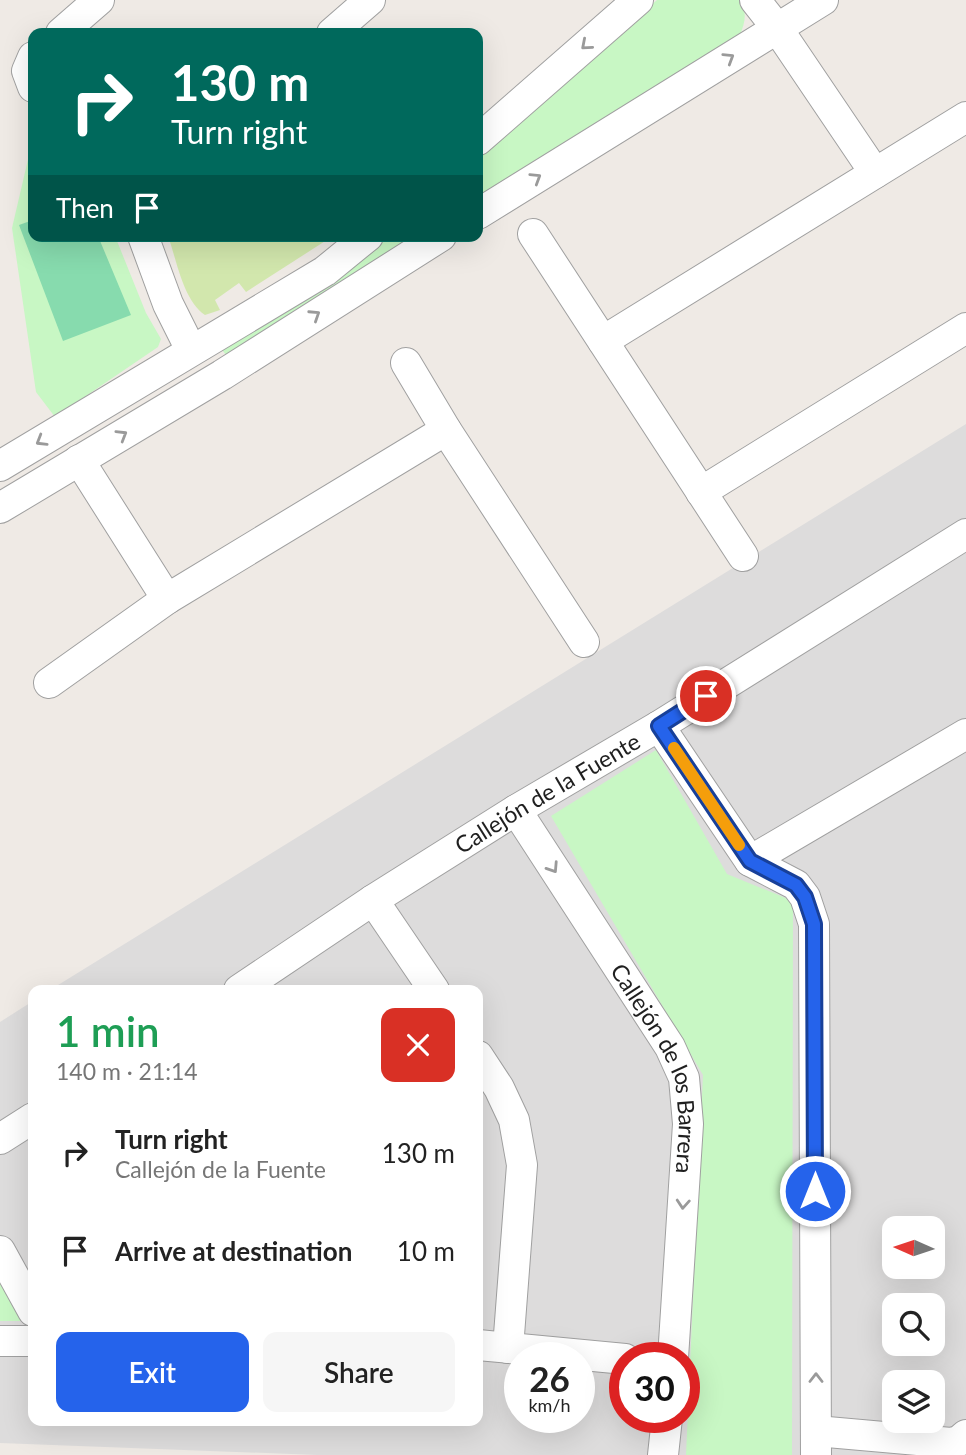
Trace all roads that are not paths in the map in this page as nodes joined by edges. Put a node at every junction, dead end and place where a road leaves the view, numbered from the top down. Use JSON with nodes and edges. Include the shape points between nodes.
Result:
{"nodes":[{"id":1,"x":99,"y":0,"type":"edge"},
{"id":2,"x":370,"y":0,"type":"edge"},
{"id":3,"x":638,"y":0,"type":"edge"},
{"id":4,"x":755,"y":0,"type":"edge"},
{"id":5,"x":823,"y":0,"type":"edge"},
{"id":6,"x":67,"y":28,"type":"edge"},
{"id":7,"x":338,"y":28,"type":"edge"},
{"id":8,"x":776,"y":28,"type":"junction"},
{"id":9,"x":966,"y":117,"type":"edge"},
{"id":10,"x":483,"y":136,"type":"edge"},
{"id":11,"x":876,"y":173,"type":"junction"},
{"id":12,"x":483,"y":211,"type":"edge"},
{"id":13,"x":533,"y":234,"type":"dead end"},
{"id":14,"x":145,"y":242,"type":"edge"},
{"id":15,"x":361,"y":242,"type":"edge"},
{"id":16,"x":432,"y":242,"type":"edge"},
{"id":17,"x":966,"y":328,"type":"edge"},
{"id":18,"x":603,"y":341,"type":"junction"},
{"id":19,"x":197,"y":346,"type":"junction"},
{"id":20,"x":406,"y":363,"type":"dead end"},
{"id":21,"x":222,"y":375,"type":"junction"},
{"id":22,"x":446,"y":430,"type":"junction"},
{"id":23,"x":79,"y":460,"type":"junction"},
{"id":24,"x":6,"y":462,"type":"edge"},
{"id":25,"x":31,"y":489,"type":"junction"},
{"id":26,"x":701,"y":492,"type":"junction"},
{"id":27,"x":0,"y":508,"type":"edge"},
{"id":28,"x":966,"y":534,"type":"edge"},
{"id":29,"x":743,"y":556,"type":"dead end"},
{"id":30,"x":167,"y":599,"type":"junction"},
{"id":31,"x":584,"y":642,"type":"dead end"},
{"id":32,"x":49,"y":683,"type":"dead end"},
{"id":33,"x":659,"y":726,"type":"junction"},
{"id":34,"x":966,"y":734,"type":"edge"},
{"id":35,"x":516,"y":810,"type":"junction"},
{"id":36,"x":750,"y":861,"type":"junction"},
{"id":37,"x":373,"y":900,"type":"junction"},
{"id":38,"x":246,"y":985,"type":"edge"},
{"id":39,"x":431,"y":985,"type":"edge"},
{"id":40,"x":483,"y":1064,"type":"edge"},
{"id":41,"x":28,"y":1121,"type":"edge"},
{"id":42,"x":0,"y":1139,"type":"edge"},
{"id":43,"x":0,"y":1251,"type":"edge"},
{"id":44,"x":28,"y":1302,"type":"edge"},
{"id":45,"x":0,"y":1341,"type":"edge"},
{"id":46,"x":28,"y":1341,"type":"edge"},
{"id":47,"x":509,"y":1342,"type":"edge"},
{"id":48,"x":674,"y":1342,"type":"edge"},
{"id":49,"x":483,"y":1345,"type":"edge"},
{"id":50,"x":504,"y":1348,"type":"edge"},
{"id":51,"x":665,"y":1433,"type":"edge"},
{"id":52,"x":966,"y":1435,"type":"edge"},
{"id":53,"x":816,"y":1443,"type":"edge"},
{"id":54,"x":663,"y":1455,"type":"edge"}],
"edges":[{"from":1,"to":6,"type":"street"},
{"from":2,"to":7,"type":"street"},
{"from":3,"to":10,"type":"street","one_way":true},
{"from":4,"to":8,"type":"street"},
{"from":5,"to":8,"type":"street"},
{"from":8,"to":11,"type":"street"},
{"from":12,"to":8,"type":"street","one_way":true},
{"from":9,"to":11,"type":"street"},
{"from":11,"to":18,"type":"street"},
{"from":13,"to":18,"type":"street"},
{"from":14,"to":19,"type":"street","via":[[168,304]]},
{"from":15,"to":19,"type":"street","via":[[325,271]]},
{"from":21,"to":16,"type":"street","one_way":true},
{"from":17,"to":26,"type":"street"},
{"from":18,"to":26,"type":"street"},
{"from":19,"to":21,"type":"street"},
{"from":19,"to":24,"type":"street","one_way":true},
{"from":20,"to":22,"type":"street"},
{"from":23,"to":21,"type":"street","one_way":true},
{"from":22,"to":30,"type":"street"},
{"from":22,"to":31,"type":"street"},
{"from":23,"to":25,"type":"street"},
{"from":23,"to":30,"type":"street"},
{"from":24,"to":25,"type":"street"},
{"from":25,"to":27,"type":"street"},
{"from":26,"to":29,"type":"street"},
{"from":28,"to":33,"type":"street","name":"Callejón de la Fuente"},
{"from":30,"to":32,"type":"street"},
{"from":33,"to":35,"type":"street","name":"Callejón de la Fuente"},
{"from":33,"to":36,"type":"street"},
{"from":34,"to":36,"type":"street"},
{"from":35,"to":37,"type":"street","name":"Callejón de la Fuente"},
{"from":35,"to":48,"type":"street","name":"Callejón de los Barrera","one_way":true,"via":[[670,1047],[684,1079],[688,1124]]},
{"from":53,"to":36,"type":"street","one_way":true,"via":[[814,924],[796,885]]},
{"from":37,"to":38,"type":"street","name":"Callejón de la Fuente"},
{"from":37,"to":39,"type":"street"},
{"from":40,"to":47,"type":"street","via":[[514,1120],[522,1164]]},
{"from":41,"to":42,"type":"street"},
{"from":43,"to":44,"type":"street"},
{"from":45,"to":46,"type":"street"},
{"from":49,"to":50,"type":"street"},
{"from":51,"to":54,"type":"street"},
{"from":52,"to":53,"type":"street","via":[[951,1443]]}]}
